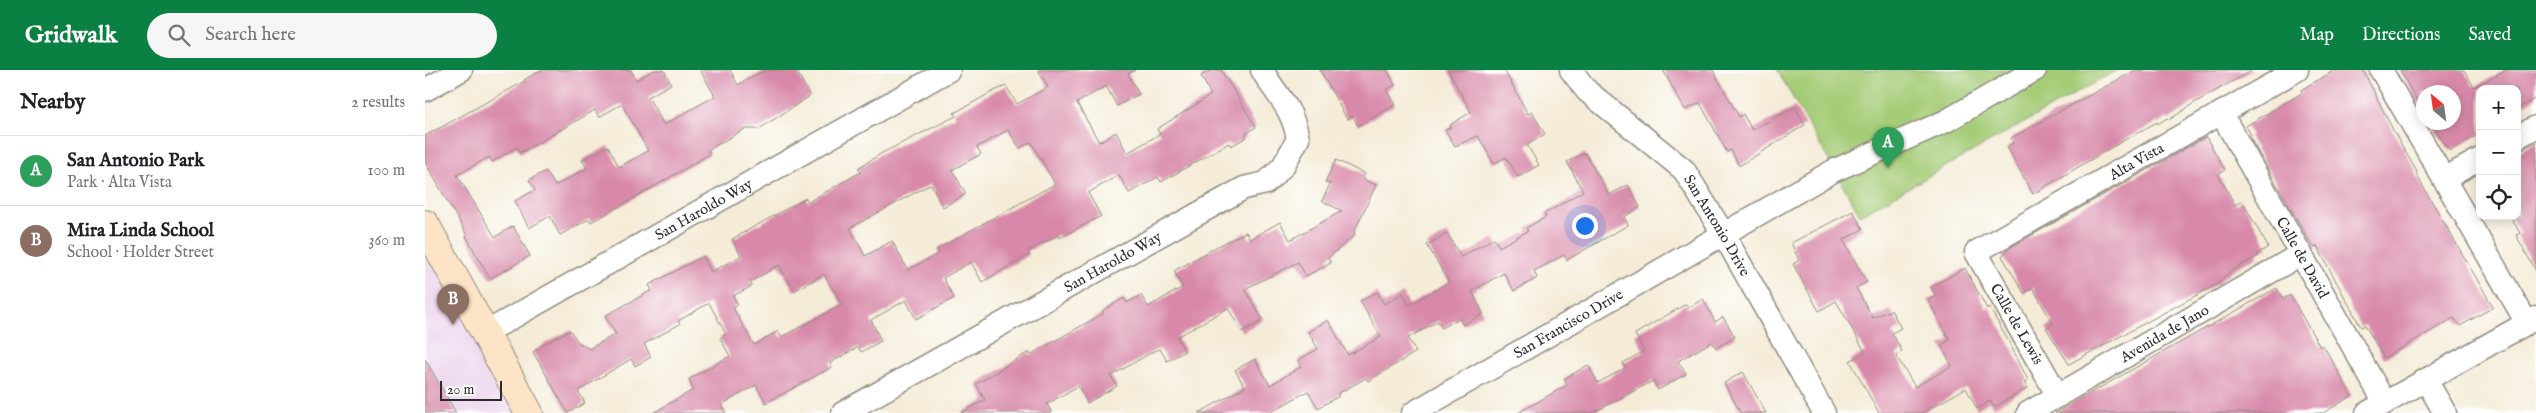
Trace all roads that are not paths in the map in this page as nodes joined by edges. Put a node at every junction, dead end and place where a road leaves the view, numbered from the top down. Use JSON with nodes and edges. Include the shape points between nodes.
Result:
{"nodes":[{"id":1,"x":461,"y":70,"type":"edge"},
{"id":2,"x":949,"y":70,"type":"edge"},
{"id":3,"x":1262,"y":70,"type":"edge"},
{"id":4,"x":1571,"y":70,"type":"edge"},
{"id":5,"x":2035,"y":70,"type":"edge"},
{"id":6,"x":2297,"y":70,"type":"edge"},
{"id":7,"x":2381,"y":70,"type":"edge"},
{"id":8,"x":425,"y":90,"type":"edge"},
{"id":9,"x":2221,"y":113,"type":"junction"},
{"id":10,"x":2536,"y":127,"type":"edge"},
{"id":11,"x":2521,"y":135,"type":"edge"},
{"id":12,"x":2476,"y":161,"type":"edge"},
{"id":13,"x":2444,"y":179,"type":"junction"},
{"id":14,"x":425,"y":224,"type":"edge"},
{"id":15,"x":1724,"y":235,"type":"junction"},
{"id":16,"x":1976,"y":252,"type":"joint"},
{"id":17,"x":2301,"y":254,"type":"junction"},
{"id":18,"x":2531,"y":321,"type":"edge"},
{"id":19,"x":485,"y":333,"type":"junction"},
{"id":20,"x":2426,"y":380,"type":"junction"},
{"id":21,"x":2058,"y":396,"type":"junction"},
{"id":22,"x":2376,"y":408,"type":"edge"},
{"id":23,"x":529,"y":413,"type":"edge"},
{"id":24,"x":843,"y":413,"type":"edge"},
{"id":25,"x":1413,"y":413,"type":"edge"},
{"id":26,"x":1824,"y":413,"type":"edge"},
{"id":27,"x":2028,"y":413,"type":"edge"},
{"id":28,"x":2445,"y":413,"type":"edge"}],
"edges":[{"from":1,"to":8,"type":"street"},
{"from":2,"to":19,"type":"street","name":"San Haroldo Way"},
{"from":3,"to":24,"type":"street","name":"San Haroldo Way","via":[[1295,119],[1299,138],[1283,166],[1266,184],[1244,188]]},
{"from":4,"to":15,"type":"street","name":"San Antonio Drive","via":[[1587,92],[1684,170]]},
{"from":5,"to":15,"type":"street","name":"San Francisco Drive","via":[[1946,121],[1833,170]]},
{"from":6,"to":9,"type":"street","name":"Alta Vista"},
{"from":7,"to":13,"type":"street"},
{"from":9,"to":16,"type":"street","name":"Alta Vista"},
{"from":9,"to":17,"type":"street","name":"Calle de David"},
{"from":10,"to":11,"type":"street"},
{"from":12,"to":13,"type":"street"},
{"from":13,"to":18,"type":"street"},
{"from":14,"to":19,"type":"street"},
{"from":15,"to":25,"type":"street","name":"San Francisco Drive"},
{"from":15,"to":26,"type":"street","name":"San Antonio Drive"},
{"from":16,"to":21,"type":"street","name":"Calle de Lewis"},
{"from":17,"to":21,"type":"street","name":"Avenida de Jano"},
{"from":17,"to":22,"type":"street","name":"Calle de David"},
{"from":18,"to":20,"type":"street"},
{"from":19,"to":23,"type":"street"},
{"from":20,"to":22,"type":"street"},
{"from":20,"to":28,"type":"street"},
{"from":21,"to":27,"type":"street","name":"Avenida de Jano"}]}
